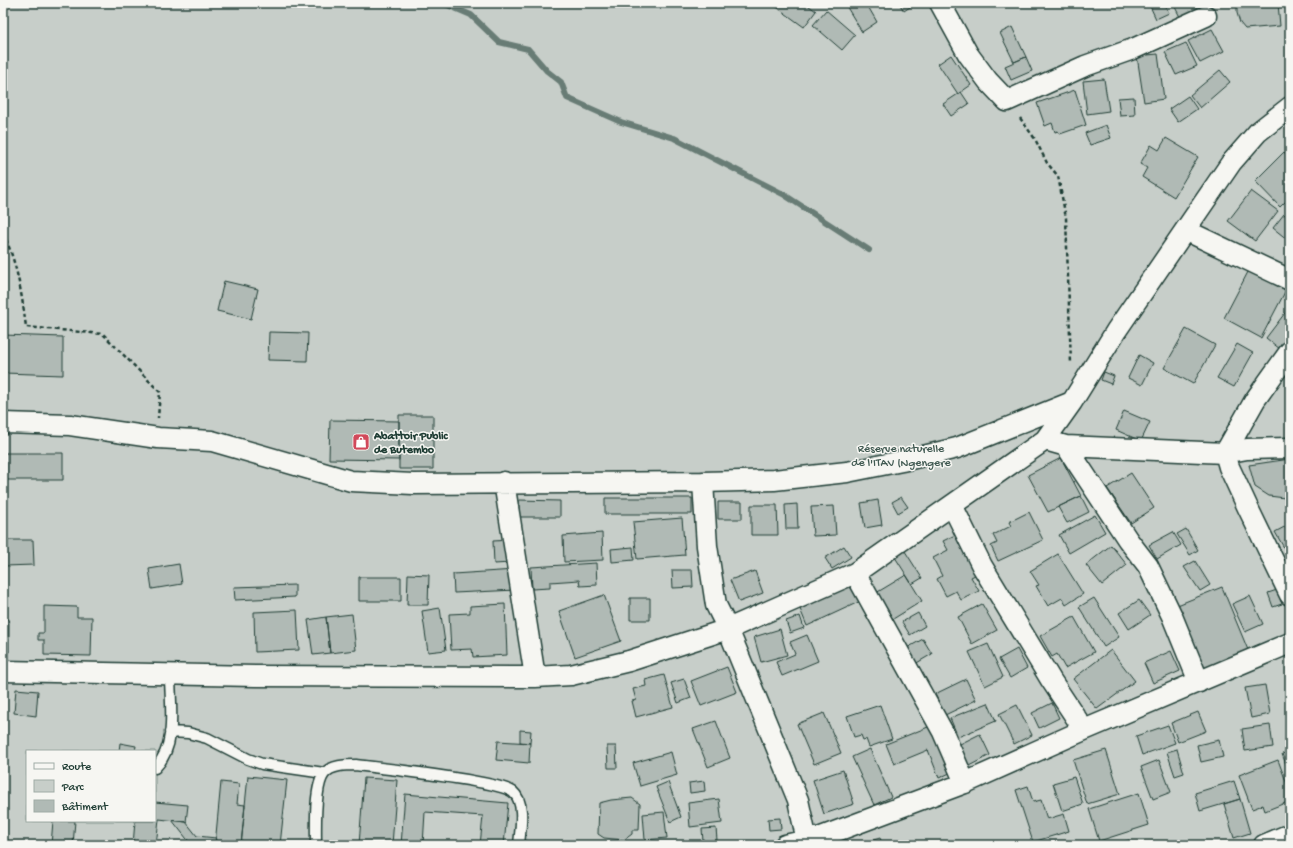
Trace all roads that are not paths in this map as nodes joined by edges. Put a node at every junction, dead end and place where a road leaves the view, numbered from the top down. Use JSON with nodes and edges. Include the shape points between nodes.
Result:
{"nodes":[{"id":1,"x":940,"y":3,"type":"edge"},
{"id":2,"x":1206,"y":16,"type":"dead end"},
{"id":3,"x":1290,"y":107,"type":"edge"},
{"id":4,"x":1185,"y":230,"type":"junction"},
{"id":5,"x":1290,"y":280,"type":"edge"},
{"id":6,"x":1290,"y":351,"type":"edge"},
{"id":7,"x":1072,"y":402,"type":"junction"},
{"id":8,"x":3,"y":424,"type":"edge"},
{"id":9,"x":1045,"y":440,"type":"junction"},
{"id":10,"x":1066,"y":446,"type":"junction"},
{"id":11,"x":1290,"y":448,"type":"edge"},
{"id":12,"x":1225,"y":454,"type":"junction"},
{"id":13,"x":504,"y":482,"type":"junction"},
{"id":14,"x":704,"y":482,"type":"junction"},
{"id":15,"x":952,"y":505,"type":"junction"},
{"id":16,"x":855,"y":573,"type":"junction"},
{"id":17,"x":1290,"y":594,"type":"edge"},
{"id":18,"x":728,"y":629,"type":"junction"},
{"id":19,"x":1290,"y":643,"type":"edge"},
{"id":20,"x":3,"y":671,"type":"edge"},
{"id":21,"x":170,"y":674,"type":"junction"},
{"id":22,"x":535,"y":678,"type":"junction"},
{"id":23,"x":1199,"y":682,"type":"junction"},
{"id":24,"x":1084,"y":730,"type":"junction"},
{"id":25,"x":170,"y":732,"type":"junction"},
{"id":26,"x":156,"y":767,"type":"edge"},
{"id":27,"x":324,"y":773,"type":"junction"},
{"id":28,"x":964,"y":783,"type":"junction"},
{"id":29,"x":1290,"y":834,"type":"edge"},
{"id":30,"x":817,"y":841,"type":"edge"},
{"id":31,"x":316,"y":845,"type":"edge"},
{"id":32,"x":519,"y":845,"type":"edge"},
{"id":33,"x":786,"y":845,"type":"edge"},
{"id":34,"x":1264,"y":845,"type":"edge"}],
"edges":[{"from":1,"to":2,"type":"street","via":[[968,54],[1007,101]]},
{"from":3,"to":4,"type":"street","via":[[1258,132],[1231,163]]},
{"from":4,"to":5,"type":"street"},
{"from":4,"to":7,"type":"street","via":[[1116,331]]},
{"from":6,"to":12,"type":"street","via":[[1255,400]]},
{"from":7,"to":9,"type":"street"},
{"from":7,"to":14,"type":"street","via":[[957,448],[902,461],[848,472],[774,480]]},
{"from":8,"to":13,"type":"street","via":[[70,425],[158,438],[212,441],[350,481],[413,484]]},
{"from":9,"to":10,"type":"street"},
{"from":9,"to":15,"type":"street"},
{"from":10,"to":12,"type":"street"},
{"from":10,"to":23,"type":"street","via":[[1148,566]]},
{"from":11,"to":12,"type":"street","via":[[1247,449]]},
{"from":12,"to":17,"type":"street"},
{"from":13,"to":14,"type":"street"},
{"from":13,"to":22,"type":"street"},
{"from":14,"to":18,"type":"street","via":[[707,546],[716,605]]},
{"from":15,"to":16,"type":"street"},
{"from":15,"to":24,"type":"street","via":[[986,573]]},
{"from":16,"to":18,"type":"street"},
{"from":16,"to":28,"type":"street","via":[[943,732]]},
{"from":18,"to":22,"type":"street","via":[[628,661],[571,675]]},
{"from":18,"to":30,"type":"street"},
{"from":19,"to":23,"type":"street"},
{"from":20,"to":21,"type":"street"},
{"from":21,"to":22,"type":"street"},
{"from":21,"to":25,"type":"lane"},
{"from":23,"to":24,"type":"street"},
{"from":24,"to":28,"type":"street"},
{"from":25,"to":26,"type":"lane","via":[[163,760]]},
{"from":25,"to":27,"type":"lane","via":[[207,738],[262,764]]},
{"from":27,"to":31,"type":"lane","via":[[318,792]]},
{"from":27,"to":32,"type":"lane","via":[[341,765],[356,765],[490,784],[512,792],[519,801],[521,816]]},
{"from":28,"to":30,"type":"street"},
{"from":29,"to":34,"type":"street"},
{"from":30,"to":33,"type":"street"}]}
